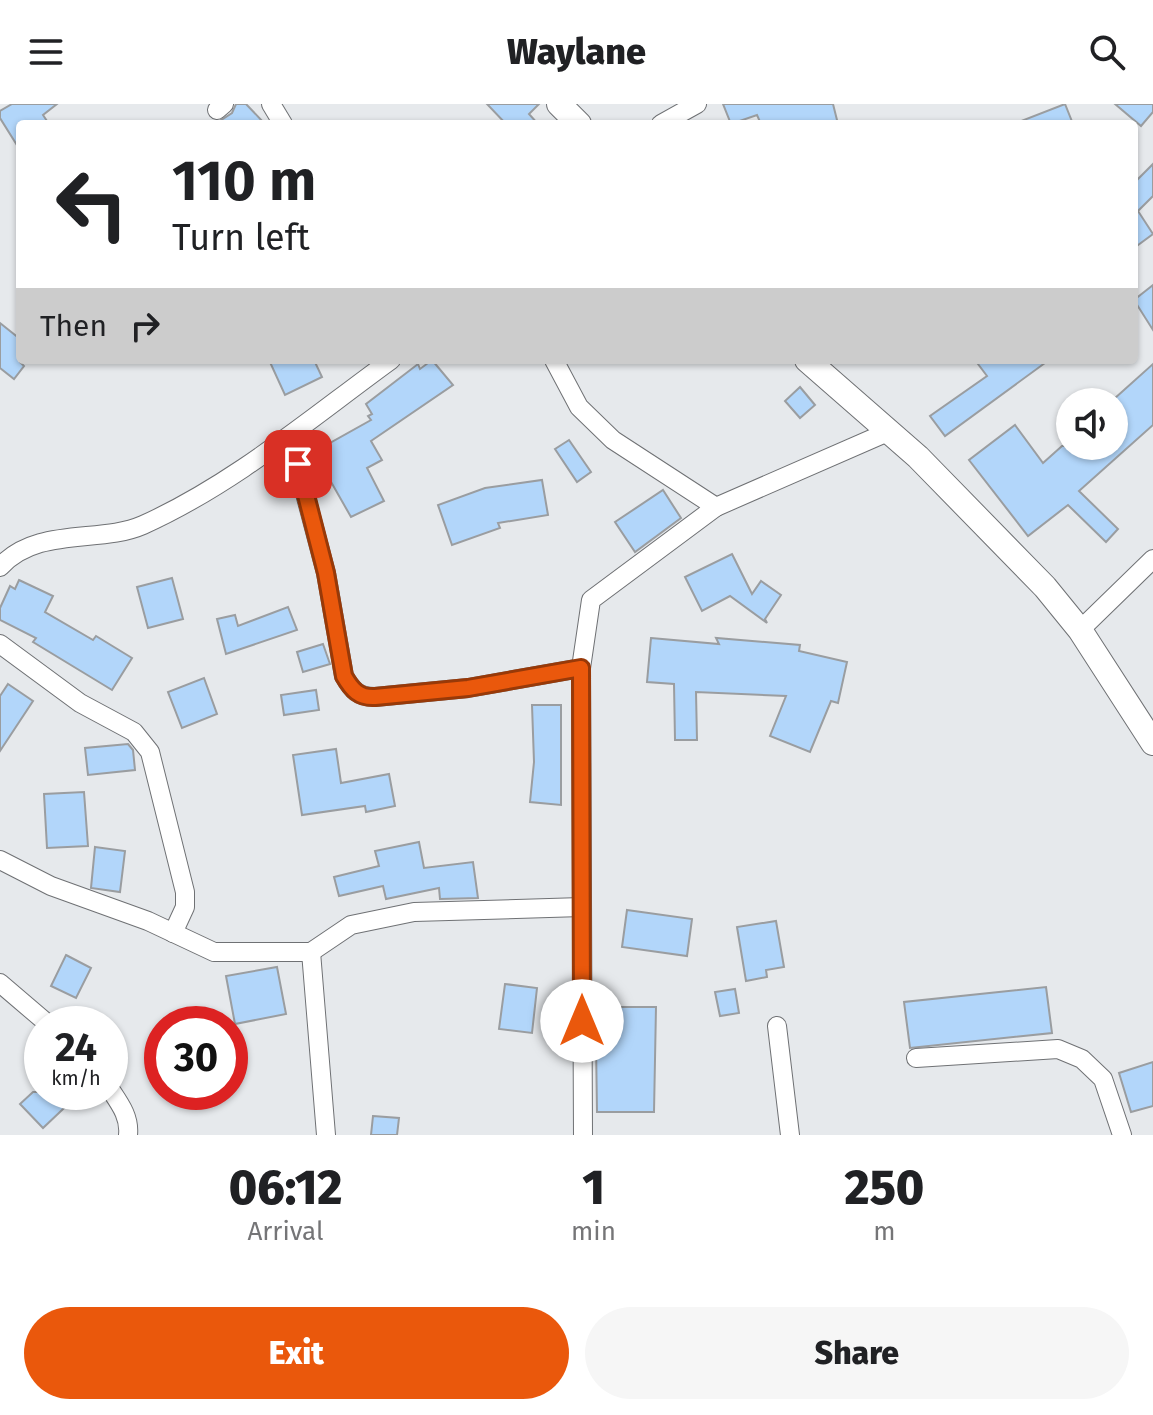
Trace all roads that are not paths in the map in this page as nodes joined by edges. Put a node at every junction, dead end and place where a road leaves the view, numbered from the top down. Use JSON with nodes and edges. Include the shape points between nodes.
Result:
{"nodes":[{"id":1,"x":559,"y":104,"type":"edge"},
{"id":2,"x":697,"y":104,"type":"edge"},
{"id":3,"x":575,"y":120,"type":"edge"},
{"id":4,"x":668,"y":120,"type":"edge"},
{"id":5,"x":386,"y":364,"type":"edge"},
{"id":6,"x":556,"y":364,"type":"edge"},
{"id":7,"x":815,"y":364,"type":"edge"},
{"id":8,"x":890,"y":431,"type":"junction"},
{"id":9,"x":290,"y":437,"type":"junction"},
{"id":10,"x":716,"y":507,"type":"junction"},
{"id":11,"x":1153,"y":559,"type":"edge"},
{"id":12,"x":0,"y":567,"type":"edge"},
{"id":13,"x":1080,"y":630,"type":"junction"},
{"id":14,"x":0,"y":644,"type":"edge"},
{"id":15,"x":581,"y":668,"type":"junction"},
{"id":16,"x":1153,"y":743,"type":"edge"},
{"id":17,"x":0,"y":860,"type":"edge"},
{"id":18,"x":582,"y":907,"type":"junction"},
{"id":19,"x":173,"y":933,"type":"junction"},
{"id":20,"x":311,"y":952,"type":"junction"},
{"id":21,"x":0,"y":983,"type":"edge"},
{"id":22,"x":27,"y":1006,"type":"edge"},
{"id":23,"x":777,"y":1026,"type":"dead end"},
{"id":24,"x":916,"y":1058,"type":"dead end"},
{"id":25,"x":122,"y":1110,"type":"edge"},
{"id":26,"x":128,"y":1135,"type":"edge"},
{"id":27,"x":326,"y":1135,"type":"edge"},
{"id":28,"x":583,"y":1135,"type":"edge"},
{"id":29,"x":790,"y":1135,"type":"edge"},
{"id":30,"x":1122,"y":1135,"type":"edge"}],
"edges":[{"from":1,"to":3,"type":"street"},
{"from":2,"to":4,"type":"street"},
{"from":5,"to":9,"type":"street"},
{"from":6,"to":10,"type":"street","via":[[579,407],[613,440]]},
{"from":7,"to":8,"type":"street"},
{"from":8,"to":10,"type":"street"},
{"from":8,"to":13,"type":"street","via":[[983,520]]},
{"from":9,"to":12,"type":"street","via":[[140,526],[43,542]]},
{"from":9,"to":15,"type":"street","via":[[351,689],[375,697],[468,688]]},
{"from":10,"to":15,"type":"street","via":[[591,600]]},
{"from":11,"to":13,"type":"street"},
{"from":13,"to":16,"type":"street"},
{"from":14,"to":19,"type":"street","via":[[80,703],[134,732],[150,752],[185,892],[185,907]]},
{"from":15,"to":18,"type":"street"},
{"from":17,"to":19,"type":"street","via":[[51,886]]},
{"from":18,"to":20,"type":"street","via":[[414,912],[351,925]]},
{"from":18,"to":28,"type":"street"},
{"from":19,"to":20,"type":"street","via":[[214,952]]},
{"from":20,"to":27,"type":"street"},
{"from":21,"to":22,"type":"street"},
{"from":23,"to":29,"type":"street"},
{"from":24,"to":30,"type":"street","via":[[1058,1049],[1082,1059],[1103,1079]]},
{"from":25,"to":26,"type":"street"}]}
